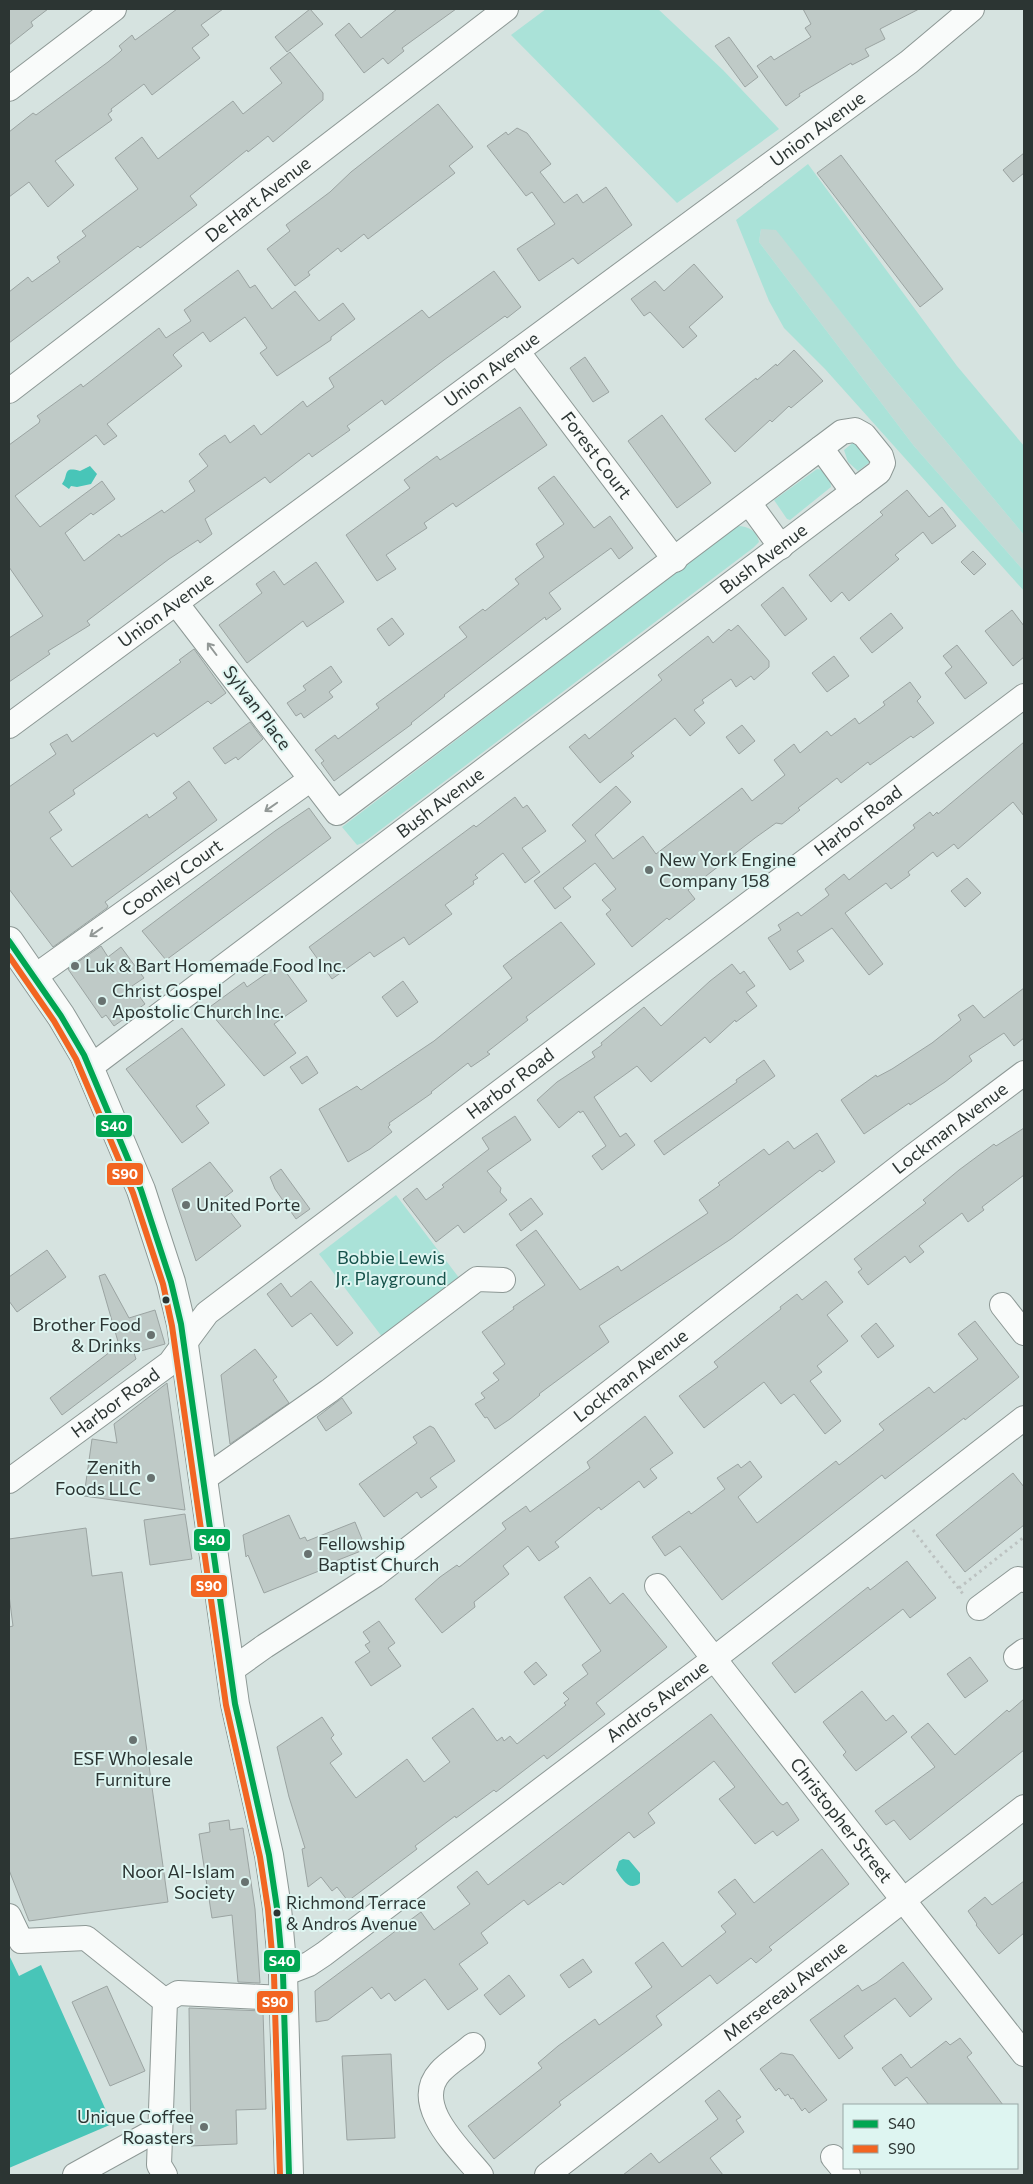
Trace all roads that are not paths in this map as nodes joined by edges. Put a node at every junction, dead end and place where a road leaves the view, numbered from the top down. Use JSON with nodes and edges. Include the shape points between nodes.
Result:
{"nodes":[{"id":1,"x":114,"y":9,"type":"edge"},
{"id":2,"x":506,"y":9,"type":"edge"},
{"id":3,"x":972,"y":9,"type":"edge"},
{"id":4,"x":9,"y":89,"type":"edge"},
{"id":5,"x":517,"y":351,"type":"junction"},
{"id":6,"x":9,"y":391,"type":"edge"},
{"id":7,"x":822,"y":448,"type":"junction"},
{"id":8,"x":853,"y":492,"type":"junction"},
{"id":9,"x":749,"y":503,"type":"junction"},
{"id":10,"x":781,"y":547,"type":"junction"},
{"id":11,"x":675,"y":560,"type":"junction"},
{"id":12,"x":176,"y":602,"type":"junction"},
{"id":13,"x":1024,"y":696,"type":"edge"},
{"id":14,"x":9,"y":726,"type":"edge"},
{"id":15,"x":311,"y":779,"type":"junction"},
{"id":16,"x":337,"y":813,"type":"joint"},
{"id":17,"x":9,"y":941,"type":"edge"},
{"id":18,"x":34,"y":977,"type":"junction"},
{"id":19,"x":89,"y":1068,"type":"junction"},
{"id":20,"x":1024,"y":1073,"type":"edge"},
{"id":21,"x":503,"y":1280,"type":"dead end"},
{"id":22,"x":1002,"y":1305,"type":"dead end"},
{"id":23,"x":1024,"y":1334,"type":"edge"},
{"id":24,"x":185,"y":1342,"type":"junction"},
{"id":25,"x":1024,"y":1418,"type":"edge"},
{"id":26,"x":202,"y":1480,"type":"junction"},
{"id":27,"x":9,"y":1481,"type":"edge"},
{"id":28,"x":1024,"y":1580,"type":"edge"},
{"id":29,"x":657,"y":1586,"type":"dead end"},
{"id":30,"x":974,"y":1604,"type":"road end"},
{"id":31,"x":715,"y":1658,"type":"junction"},
{"id":32,"x":230,"y":1671,"type":"junction"},
{"id":33,"x":1024,"y":1806,"type":"edge"},
{"id":34,"x":903,"y":1901,"type":"junction"},
{"id":35,"x":9,"y":1916,"type":"edge"},
{"id":36,"x":283,"y":1986,"type":"junction"},
{"id":37,"x":165,"y":2001,"type":"junction"},
{"id":38,"x":473,"y":2045,"type":"dead end"},
{"id":39,"x":1024,"y":2054,"type":"edge"},
{"id":40,"x":160,"y":2128,"type":"junction"},
{"id":41,"x":833,"y":2157,"type":"dead end"},
{"id":42,"x":75,"y":2175,"type":"edge"},
{"id":43,"x":165,"y":2175,"type":"edge"},
{"id":44,"x":289,"y":2175,"type":"edge"},
{"id":45,"x":481,"y":2175,"type":"edge"},
{"id":46,"x":547,"y":2175,"type":"edge"},
{"id":47,"x":848,"y":2175,"type":"edge"}],
"edges":[{"from":1,"to":4,"type":"street"},
{"from":2,"to":6,"type":"street","name":"De Hart Avenue"},
{"from":3,"to":5,"type":"street","name":"Union Avenue","via":[[909,62]]},
{"from":5,"to":11,"type":"street","name":"Forest Court"},
{"from":5,"to":12,"type":"street","name":"Union Avenue"},
{"from":7,"to":8,"type":"street"},
{"from":7,"to":8,"type":"street","name":"Bush Avenue","via":[[842,432],[855,430],[877,449],[883,464],[879,472]]},
{"from":7,"to":9,"type":"street","name":"Bush Avenue"},
{"from":8,"to":10,"type":"street","name":"Bush Avenue"},
{"from":9,"to":10,"type":"street"},
{"from":9,"to":11,"type":"street","name":"Bush Avenue"},
{"from":10,"to":19,"type":"street","name":"Bush Avenue"},
{"from":11,"to":16,"type":"street","name":"Bush Avenue"},
{"from":12,"to":14,"type":"street","name":"Union Avenue"},
{"from":15,"to":12,"type":"street","name":"Sylvan Place","one_way":true},
{"from":13,"to":24,"type":"street","name":"Harbor Road","via":[[207,1314]]},
{"from":15,"to":16,"type":"street","name":"Sylvan Place"},
{"from":15,"to":18,"type":"street","name":"Coonley Court","one_way":true},
{"from":17,"to":18,"type":"main road"},
{"from":18,"to":19,"type":"main road","via":[[69,1028]]},
{"from":19,"to":24,"type":"main road","via":[[141,1190],[171,1282]]},
{"from":20,"to":32,"type":"street","name":"Lockman Avenue","via":[[375,1575]]},
{"from":21,"to":26,"type":"street","via":[[477,1279],[329,1391]]},
{"from":22,"to":23,"type":"street"},
{"from":24,"to":26,"type":"main road"},
{"from":24,"to":27,"type":"street","name":"Harbor Road","via":[[170,1363]]},
{"from":25,"to":31,"type":"street","name":"Andros Avenue"},
{"from":26,"to":32,"type":"main road"},
{"from":28,"to":30,"type":"street","via":[[1018,1579]]},
{"from":29,"to":31,"type":"street","name":"Christopher Street"},
{"from":31,"to":34,"type":"street","name":"Christopher Street"},
{"from":31,"to":36,"type":"street","name":"Andros Avenue"},
{"from":32,"to":36,"type":"main road","via":[[274,1880]]},
{"from":33,"to":34,"type":"street","name":"Mersereau Avenue"},
{"from":34,"to":39,"type":"street","name":"Christopher Street"},
{"from":34,"to":46,"type":"street","name":"Mersereau Avenue"},
{"from":35,"to":37,"type":"street","via":[[21,1941],[86,1938]]},
{"from":36,"to":37,"type":"street","via":[[178,1993]]},
{"from":36,"to":44,"type":"main road"},
{"from":37,"to":40,"type":"street"},
{"from":38,"to":45,"type":"street","via":[[439,2073],[432,2086],[431,2105],[436,2119]]},
{"from":40,"to":42,"type":"street"},
{"from":40,"to":43,"type":"street","via":[[159,2164]]},
{"from":41,"to":47,"type":"street"}]}
